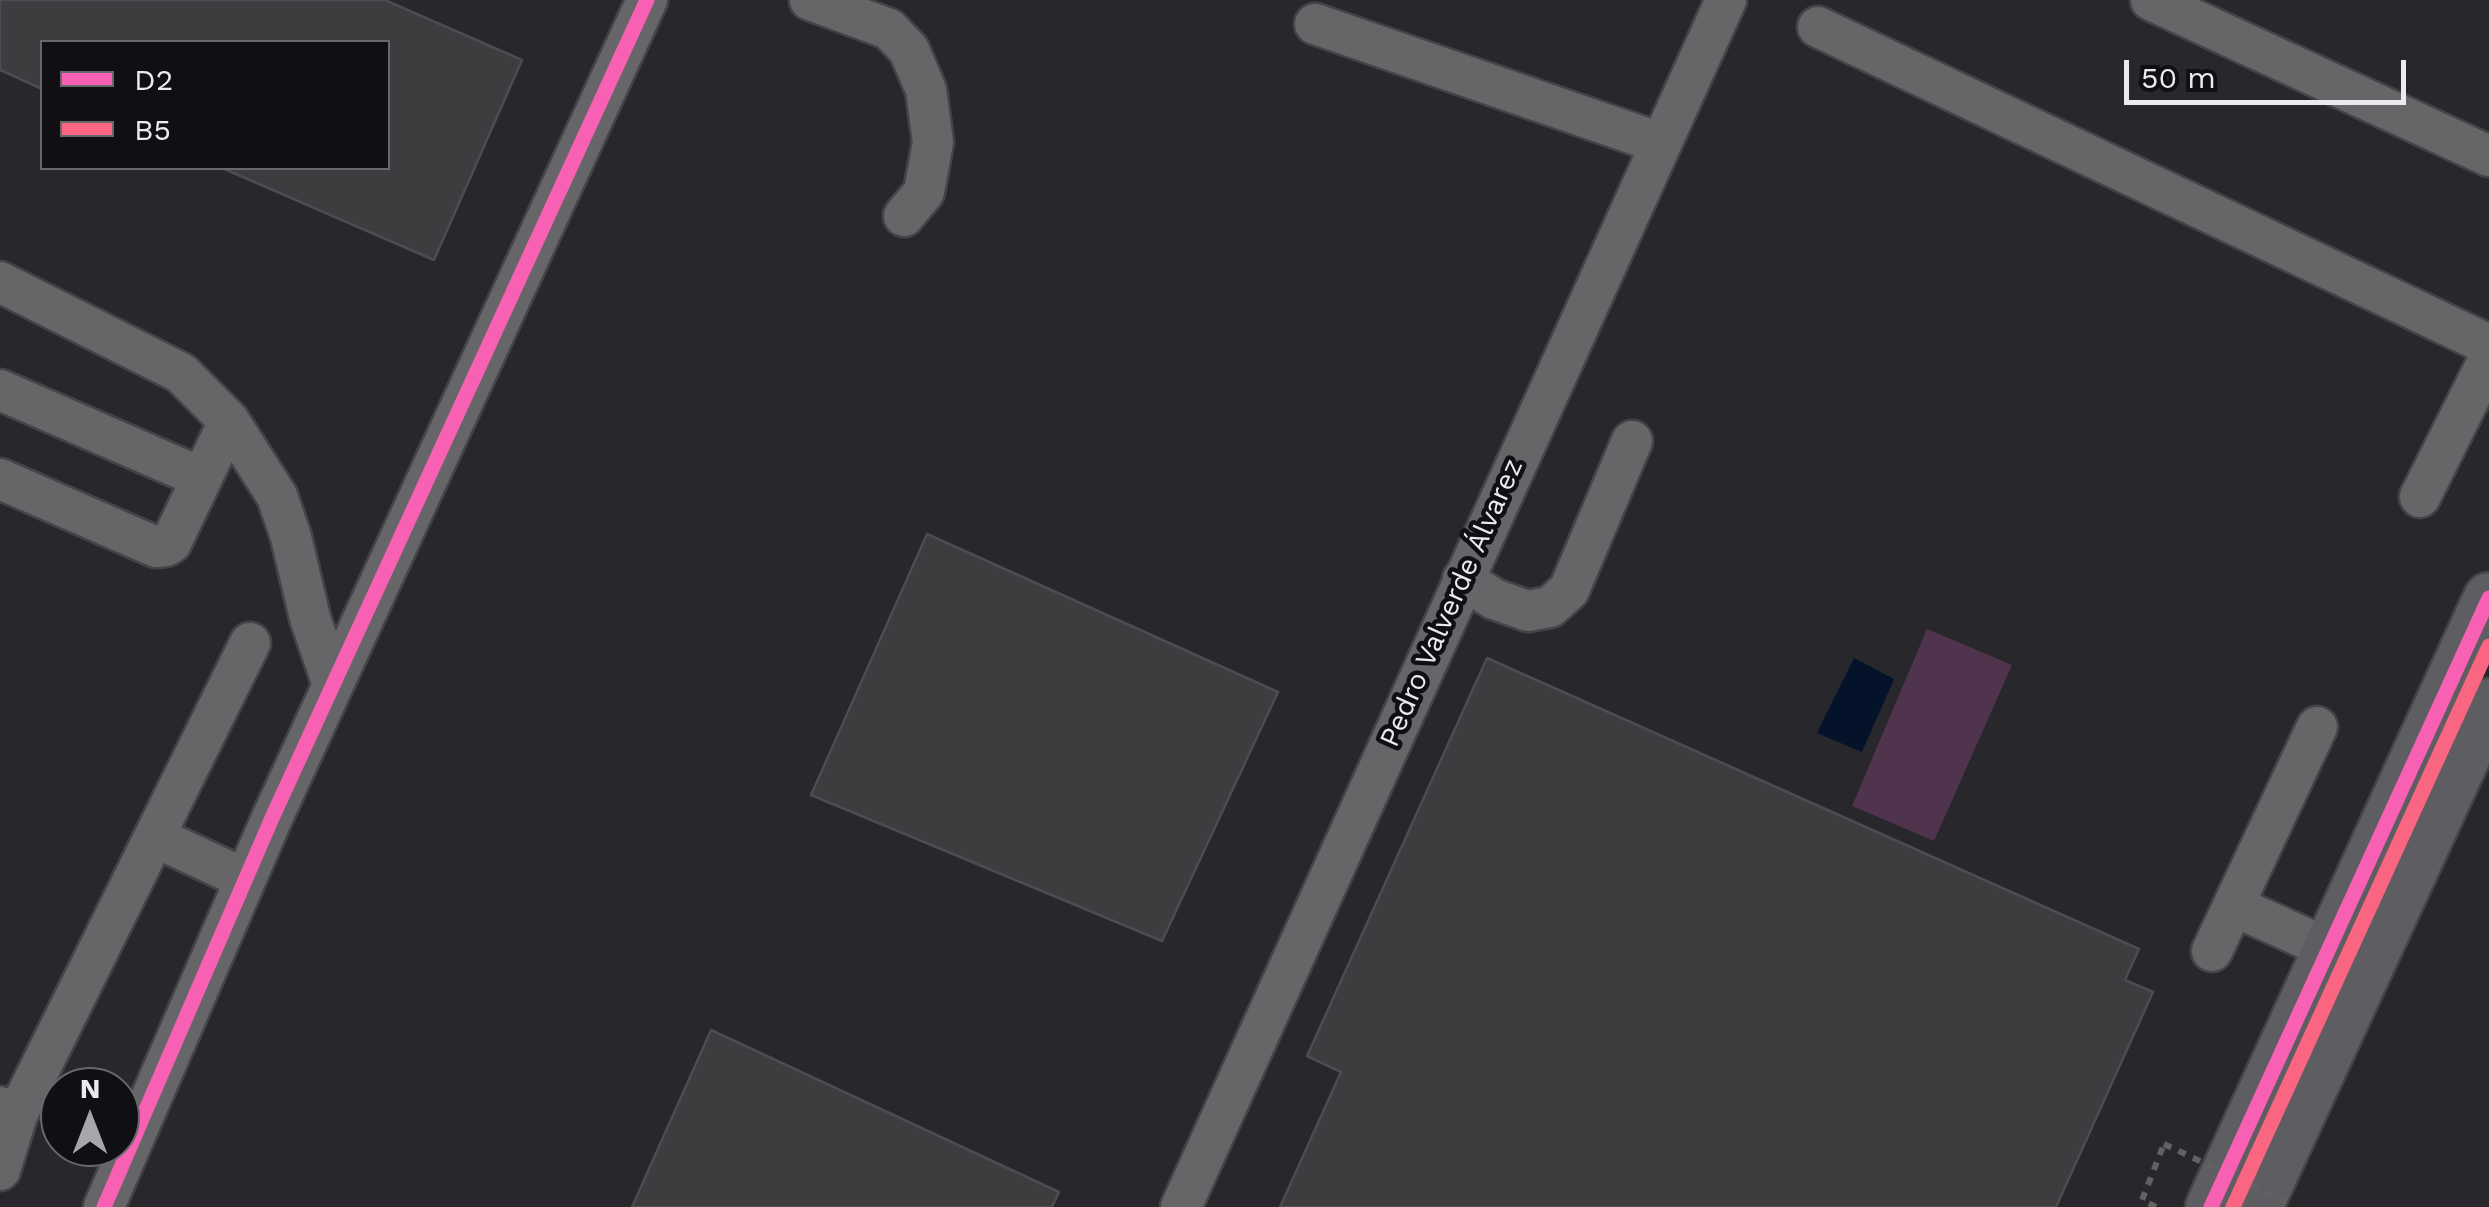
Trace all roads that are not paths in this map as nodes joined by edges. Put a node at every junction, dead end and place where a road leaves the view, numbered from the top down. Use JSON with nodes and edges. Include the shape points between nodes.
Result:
{"nodes":[{"id":1,"x":647,"y":0,"type":"edge"},
{"id":2,"x":810,"y":0,"type":"edge"},
{"id":3,"x":1726,"y":0,"type":"edge"},
{"id":4,"x":2151,"y":0,"type":"edge"},
{"id":5,"x":1316,"y":24,"type":"dead end"},
{"id":6,"x":1818,"y":27,"type":"dead end"},
{"id":7,"x":1660,"y":144,"type":"junction"},
{"id":8,"x":2489,"y":156,"type":"edge"},
{"id":9,"x":904,"y":216,"type":"dead end"},
{"id":10,"x":0,"y":282,"type":"edge"},
{"id":11,"x":2489,"y":345,"type":"edge"},
{"id":12,"x":2489,"y":360,"type":"edge"},
{"id":13,"x":0,"y":390,"type":"edge"},
{"id":14,"x":229,"y":421,"type":"junction"},
{"id":15,"x":1632,"y":441,"type":"dead end"},
{"id":16,"x":202,"y":478,"type":"junction"},
{"id":17,"x":0,"y":479,"type":"edge"},
{"id":18,"x":2420,"y":498,"type":"dead end"},
{"id":19,"x":1463,"y":579,"type":"junction"},
{"id":20,"x":2489,"y":598,"type":"edge"},
{"id":21,"x":250,"y":643,"type":"dead end"},
{"id":22,"x":333,"y":685,"type":"junction"},
{"id":23,"x":2489,"y":704,"type":"edge"},
{"id":24,"x":2317,"y":726,"type":"dead end"},
{"id":25,"x":155,"y":837,"type":"junction"},
{"id":26,"x":246,"y":880,"type":"junction"},
{"id":27,"x":2234,"y":906,"type":"junction"},
{"id":28,"x":2329,"y":949,"type":"junction"},
{"id":29,"x":2212,"y":950,"type":"dead end"},
{"id":30,"x":9,"y":1111,"type":"edge"},
{"id":31,"x":0,"y":1170,"type":"edge"},
{"id":32,"x":2272,"y":1204,"type":"edge"},
{"id":33,"x":104,"y":1207,"type":"edge"},
{"id":34,"x":1181,"y":1207,"type":"edge"},
{"id":35,"x":2212,"y":1207,"type":"edge"}],
"edges":[{"from":1,"to":22,"type":"street"},
{"from":2,"to":9,"type":"street","via":[[889,29],[909,50],[926,90],[933,142],[924,192]]},
{"from":3,"to":7,"type":"street","name":"Pedro Valverde Álvarez"},
{"from":4,"to":8,"type":"street"},
{"from":5,"to":7,"type":"street"},
{"from":6,"to":11,"type":"street"},
{"from":7,"to":19,"type":"street","name":"Pedro Valverde Álvarez"},
{"from":10,"to":14,"type":"street","via":[[181,372]]},
{"from":12,"to":18,"type":"street"},
{"from":13,"to":16,"type":"street"},
{"from":14,"to":16,"type":"street"},
{"from":14,"to":22,"type":"street","via":[[277,496]]},
{"from":15,"to":19,"type":"street","via":[[1568,590],[1550,607],[1528,611]]},
{"from":16,"to":17,"type":"street","via":[[171,543],[156,547]]},
{"from":19,"to":34,"type":"street","name":"Pedro Valverde Álvarez"},
{"from":20,"to":28,"type":"main road"},
{"from":21,"to":25,"type":"street"},
{"from":22,"to":26,"type":"street"},
{"from":23,"to":32,"type":"main road"},
{"from":24,"to":27,"type":"street"},
{"from":25,"to":26,"type":"street"},
{"from":25,"to":30,"type":"street"},
{"from":26,"to":33,"type":"street"},
{"from":27,"to":28,"type":"street"},
{"from":27,"to":29,"type":"street"},
{"from":28,"to":35,"type":"main road"},
{"from":30,"to":31,"type":"street"}]}
